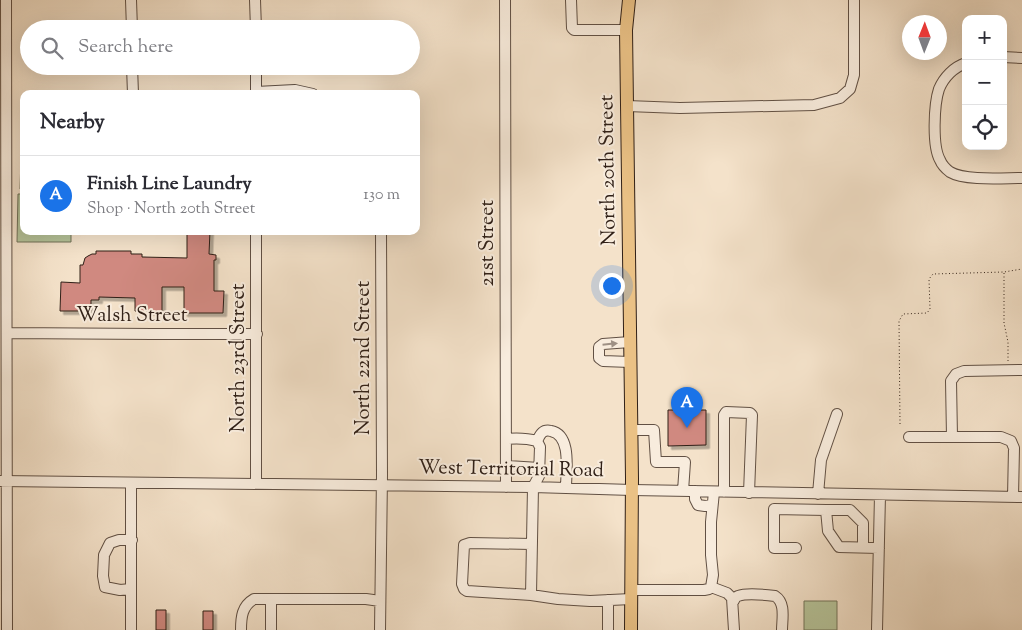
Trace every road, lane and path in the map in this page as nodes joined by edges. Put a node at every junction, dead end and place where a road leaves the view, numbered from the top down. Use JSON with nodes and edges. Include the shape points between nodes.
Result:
{"nodes":[{"id":1,"x":6,"y":0,"type":"edge"},
{"id":2,"x":131,"y":0,"type":"edge"},
{"id":3,"x":256,"y":0,"type":"edge"},
{"id":4,"x":505,"y":0,"type":"edge"},
{"id":5,"x":571,"y":0,"type":"edge"},
{"id":6,"x":629,"y":0,"type":"edge"},
{"id":7,"x":854,"y":0,"type":"edge"},
{"id":8,"x":132,"y":20,"type":"edge"},
{"id":9,"x":256,"y":20,"type":"edge"},
{"id":10,"x":626,"y":30,"type":"junction"},
{"id":11,"x":1007,"y":57,"type":"edge"},
{"id":12,"x":1022,"y":58,"type":"edge"},
{"id":13,"x":962,"y":64,"type":"edge"},
{"id":14,"x":132,"y":75,"type":"edge"},
{"id":15,"x":256,"y":75,"type":"edge"},
{"id":16,"x":133,"y":90,"type":"edge"},
{"id":17,"x":256,"y":90,"type":"edge"},
{"id":18,"x":627,"y":106,"type":"junction"},
{"id":19,"x":1022,"y":178,"type":"edge"},
{"id":20,"x":256,"y":235,"type":"edge"},
{"id":21,"x":382,"y":235,"type":"edge"},
{"id":22,"x":1022,"y":269,"type":"edge"},
{"id":23,"x":1004,"y":272,"type":"junction"},
{"id":24,"x":7,"y":333,"type":"junction"},
{"id":25,"x":257,"y":334,"type":"junction"},
{"id":26,"x":630,"y":342,"type":"junction"},
{"id":27,"x":630,"y":362,"type":"junction"},
{"id":28,"x":1008,"y":366,"type":"dead end"},
{"id":29,"x":1022,"y":370,"type":"edge"},
{"id":30,"x":837,"y":414,"type":"dead end"},
{"id":31,"x":900,"y":424,"type":"dead end"},
{"id":32,"x":631,"y":430,"type":"junction"},
{"id":33,"x":909,"y":437,"type":"dead end"},
{"id":34,"x":952,"y":437,"type":"junction"},
{"id":35,"x":1022,"y":438,"type":"edge"},
{"id":36,"x":506,"y":439,"type":"junction"},
{"id":37,"x":537,"y":441,"type":"junction"},
{"id":38,"x":1011,"y":441,"type":"junction"},
{"id":39,"x":506,"y":466,"type":"junction"},
{"id":40,"x":538,"y":468,"type":"junction"},
{"id":41,"x":4,"y":481,"type":"edge"},
{"id":42,"x":131,"y":483,"type":"junction"},
{"id":43,"x":256,"y":484,"type":"junction"},
{"id":44,"x":382,"y":485,"type":"junction"},
{"id":45,"x":506,"y":487,"type":"junction"},
{"id":46,"x":533,"y":487,"type":"junction"},
{"id":47,"x":566,"y":488,"type":"junction"},
{"id":48,"x":632,"y":490,"type":"junction"},
{"id":49,"x":683,"y":491,"type":"junction"},
{"id":50,"x":694,"y":492,"type":"junction"},
{"id":51,"x":719,"y":492,"type":"junction"},
{"id":52,"x":749,"y":493,"type":"junction"},
{"id":53,"x":774,"y":493,"type":"junction"},
{"id":54,"x":790,"y":493,"type":"junction"},
{"id":55,"x":818,"y":494,"type":"junction"},
{"id":56,"x":850,"y":495,"type":"junction"},
{"id":57,"x":880,"y":495,"type":"junction"},
{"id":58,"x":1017,"y":497,"type":"edge"},
{"id":59,"x":712,"y":505,"type":"junction"},
{"id":60,"x":774,"y":509,"type":"junction"},
{"id":61,"x":790,"y":510,"type":"junction"},
{"id":62,"x":826,"y":510,"type":"junction"},
{"id":63,"x":850,"y":510,"type":"junction"},
{"id":64,"x":863,"y":522,"type":"junction"},
{"id":65,"x":879,"y":523,"type":"junction"},
{"id":66,"x":132,"y":540,"type":"junction"},
{"id":67,"x":531,"y":544,"type":"junction"},
{"id":68,"x":863,"y":547,"type":"junction"},
{"id":69,"x":796,"y":548,"type":"dead end"},
{"id":70,"x":879,"y":548,"type":"junction"},
{"id":71,"x":712,"y":587,"type":"junction"},
{"id":72,"x":131,"y":589,"type":"junction"},
{"id":73,"x":631,"y":594,"type":"junction"},
{"id":74,"x":531,"y":595,"type":"junction"},
{"id":75,"x":271,"y":599,"type":"junction"},
{"id":76,"x":608,"y":600,"type":"junction"},
{"id":77,"x":380,"y":601,"type":"junction"},
{"id":78,"x":733,"y":602,"type":"junction"},
{"id":79,"x":7,"y":630,"type":"edge"},
{"id":80,"x":131,"y":630,"type":"edge"},
{"id":81,"x":241,"y":630,"type":"edge"},
{"id":82,"x":271,"y":630,"type":"edge"},
{"id":83,"x":380,"y":630,"type":"edge"},
{"id":84,"x":608,"y":630,"type":"edge"},
{"id":85,"x":630,"y":630,"type":"edge"},
{"id":86,"x":734,"y":630,"type":"edge"},
{"id":87,"x":782,"y":630,"type":"edge"},
{"id":88,"x":877,"y":630,"type":"edge"}],
"edges":[{"from":1,"to":24,"type":"street"},
{"from":2,"to":8,"type":"street"},
{"from":3,"to":9,"type":"street"},
{"from":4,"to":36,"type":"street","name":"21st Street"},
{"from":5,"to":10,"type":"street","via":[[574,30]]},
{"from":6,"to":10,"type":"main road","name":"North 20th Street"},
{"from":7,"to":18,"type":"street","via":[[854,75],[850,88],[840,98],[814,105]]},
{"from":10,"to":18,"type":"main road","name":"North 20th Street"},
{"from":11,"to":12,"type":"street"},
{"from":13,"to":19,"type":"street","via":[[946,76],[936,102],[936,147],[940,160],[952,173],[962,176]]},
{"from":14,"to":16,"type":"street"},
{"from":15,"to":17,"type":"street"},
{"from":18,"to":26,"type":"main road","name":"North 20th Street"},
{"from":20,"to":25,"type":"street","name":"North 23rd Street"},
{"from":21,"to":44,"type":"street","name":"North 22nd Street"},
{"from":22,"to":23,"type":"path"},
{"from":23,"to":28,"type":"path"},
{"from":23,"to":31,"type":"path","via":[[933,274],[929,279],[930,309],[927,313],[903,314],[899,321]]},
{"from":24,"to":25,"type":"street","name":"Walsh Street"},
{"from":24,"to":41,"type":"street"},
{"from":25,"to":43,"type":"street","name":"North 23rd Street"},
{"from":26,"to":27,"type":"main road","name":"North 20th Street"},
{"from":27,"to":26,"type":"street","one_way":true,"via":[[599,358],[599,347],[603,344]]},
{"from":27,"to":32,"type":"main road","name":"North 20th Street"},
{"from":29,"to":34,"type":"street","via":[[964,371],[956,374],[951,381]]},
{"from":30,"to":55,"type":"street","via":[[821,460]]},
{"from":32,"to":48,"type":"main road","name":"North 20th Street"},
{"from":32,"to":49,"type":"street","via":[[654,430],[656,462],[684,462]]},
{"from":33,"to":34,"type":"street"},
{"from":34,"to":38,"type":"street","via":[[1001,437]]},
{"from":35,"to":38,"type":"street"},
{"from":36,"to":37,"type":"street"},
{"from":36,"to":39,"type":"street","name":"21st Street"},
{"from":37,"to":40,"type":"street","via":[[540,447]]},
{"from":37,"to":47,"type":"street","via":[[546,430],[563,439]]},
{"from":38,"to":58,"type":"street"},
{"from":39,"to":40,"type":"street"},
{"from":39,"to":45,"type":"street","name":"21st Street"},
{"from":40,"to":46,"type":"street","via":[[539,476]]},
{"from":41,"to":42,"type":"street","name":"West Territorial Road"},
{"from":41,"to":79,"type":"street"},
{"from":42,"to":43,"type":"street","name":"West Territorial Road"},
{"from":42,"to":66,"type":"street"},
{"from":43,"to":44,"type":"street","name":"West Territorial Road"},
{"from":44,"to":45,"type":"street","name":"West Territorial Road"},
{"from":44,"to":77,"type":"street","name":"North 22nd Street"},
{"from":45,"to":46,"type":"street","name":"West Territorial Road"},
{"from":46,"to":47,"type":"street","name":"West Territorial Road"},
{"from":46,"to":67,"type":"street"},
{"from":47,"to":48,"type":"street","name":"West Territorial Road"},
{"from":48,"to":49,"type":"street","name":"West Territorial Road"},
{"from":48,"to":73,"type":"main road","name":"North 20th Street"},
{"from":49,"to":50,"type":"street","name":"West Territorial Road"},
{"from":50,"to":51,"type":"street","name":"West Territorial Road"},
{"from":50,"to":59,"type":"street","via":[[698,505]]},
{"from":51,"to":52,"type":"street","name":"West Territorial Road"},
{"from":51,"to":52,"type":"street","via":[[726,412],[750,413],[752,416]]},
{"from":51,"to":59,"type":"street"},
{"from":52,"to":53,"type":"street","name":"West Territorial Road"},
{"from":53,"to":54,"type":"street","name":"West Territorial Road"},
{"from":53,"to":60,"type":"street"},
{"from":54,"to":55,"type":"street","name":"West Territorial Road"},
{"from":54,"to":61,"type":"street"},
{"from":55,"to":56,"type":"street","name":"West Territorial Road"},
{"from":56,"to":57,"type":"street","name":"West Territorial Road"},
{"from":56,"to":63,"type":"street"},
{"from":57,"to":58,"type":"street","name":"West Territorial Road"},
{"from":57,"to":65,"type":"street"},
{"from":59,"to":71,"type":"street"},
{"from":60,"to":61,"type":"street"},
{"from":60,"to":69,"type":"street","via":[[774,548]]},
{"from":61,"to":62,"type":"street"},
{"from":62,"to":63,"type":"street"},
{"from":62,"to":68,"type":"street","via":[[828,531],[839,547]]},
{"from":63,"to":64,"type":"street"},
{"from":64,"to":65,"type":"street"},
{"from":64,"to":68,"type":"street"},
{"from":65,"to":70,"type":"street"},
{"from":66,"to":72,"type":"street"},
{"from":66,"to":72,"type":"street","via":[[110,543],[104,555],[103,576],[105,587]]},
{"from":67,"to":74,"type":"street"},
{"from":67,"to":74,"type":"street","via":[[464,545],[462,584],[467,591]]},
{"from":68,"to":70,"type":"street"},
{"from":70,"to":88,"type":"street"},
{"from":71,"to":73,"type":"street"},
{"from":71,"to":78,"type":"street","via":[[727,593]]},
{"from":72,"to":80,"type":"street"},
{"from":73,"to":76,"type":"street"},
{"from":73,"to":85,"type":"main road","name":"North 20th Street"},
{"from":74,"to":76,"type":"street"},
{"from":75,"to":77,"type":"street"},
{"from":75,"to":81,"type":"street","via":[[249,602],[242,613]]},
{"from":75,"to":82,"type":"street"},
{"from":76,"to":84,"type":"street"},
{"from":77,"to":83,"type":"street","name":"North 22nd Street"},
{"from":78,"to":86,"type":"street"},
{"from":78,"to":87,"type":"street","via":[[739,596],[775,596],[782,603]]}]}
